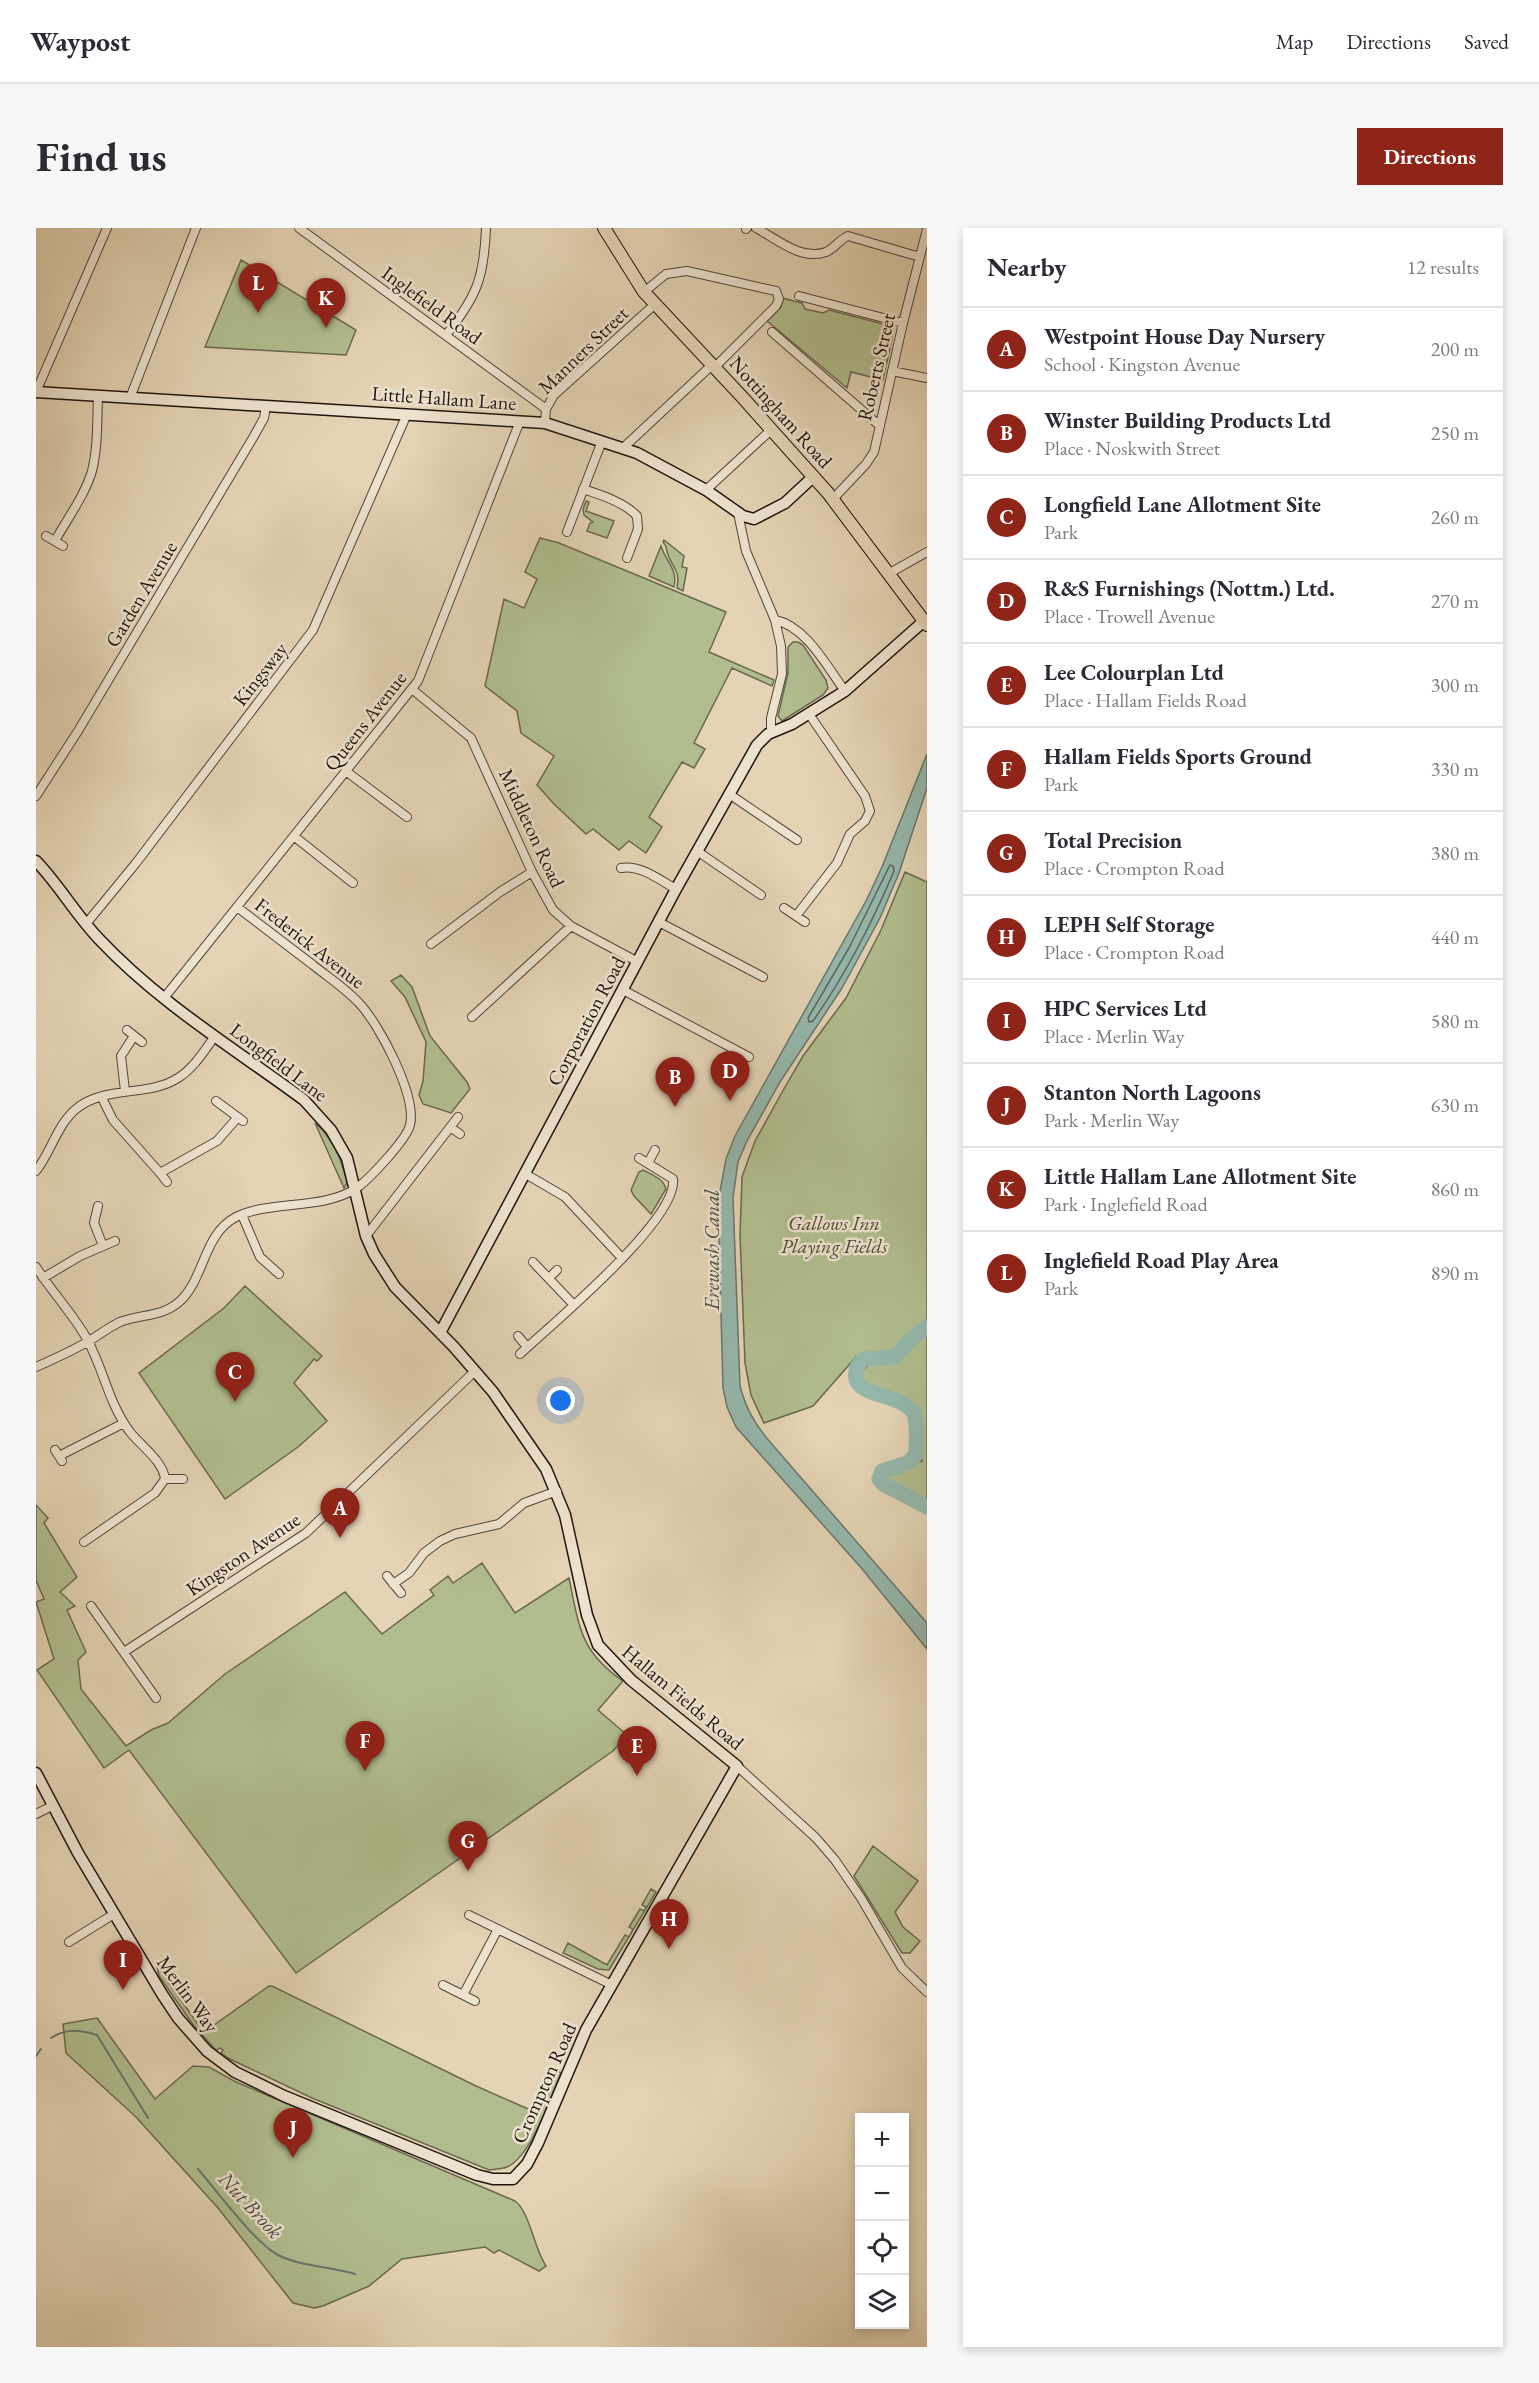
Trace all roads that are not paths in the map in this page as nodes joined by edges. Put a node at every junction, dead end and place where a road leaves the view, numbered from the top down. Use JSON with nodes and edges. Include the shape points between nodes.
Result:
{"nodes":[{"id":1,"x":107,"y":228,"type":"edge"},
{"id":2,"x":196,"y":228,"type":"edge"},
{"id":3,"x":299,"y":228,"type":"edge"},
{"id":4,"x":486,"y":228,"type":"edge"},
{"id":5,"x":604,"y":228,"type":"edge"},
{"id":6,"x":756,"y":228,"type":"edge"},
{"id":7,"x":927,"y":229,"type":"edge"},
{"id":8,"x":920,"y":257,"type":"junction"},
{"id":9,"x":644,"y":292,"type":"junction"},
{"id":10,"x":799,"y":296,"type":"dead end"},
{"id":11,"x":654,"y":305,"type":"junction"},
{"id":12,"x":903,"y":323,"type":"junction"},
{"id":13,"x":766,"y":327,"type":"junction"},
{"id":14,"x":446,"y":335,"type":"junction"},
{"id":15,"x":713,"y":367,"type":"junction"},
{"id":16,"x":892,"y":371,"type":"junction"},
{"id":17,"x":927,"y":378,"type":"edge"},
{"id":18,"x":36,"y":392,"type":"edge"},
{"id":19,"x":98,"y":396,"type":"junction"},
{"id":20,"x":130,"y":398,"type":"junction"},
{"id":21,"x":266,"y":406,"type":"junction"},
{"id":22,"x":546,"y":409,"type":"junction"},
{"id":23,"x":407,"y":414,"type":"junction"},
{"id":24,"x":520,"y":422,"type":"junction"},
{"id":25,"x":545,"y":423,"type":"junction"},
{"id":26,"x":880,"y":426,"type":"junction"},
{"id":27,"x":772,"y":429,"type":"junction"},
{"id":28,"x":602,"y":441,"type":"junction"},
{"id":29,"x":623,"y":448,"type":"junction"},
{"id":30,"x":813,"y":477,"type":"junction"},
{"id":31,"x":584,"y":489,"type":"junction"},
{"id":32,"x":706,"y":490,"type":"junction"},
{"id":33,"x":832,"y":498,"type":"junction"},
{"id":34,"x":738,"y":513,"type":"junction"},
{"id":35,"x":571,"y":520,"type":"junction"},
{"id":36,"x":639,"y":520,"type":"junction"},
{"id":37,"x":582,"y":524,"type":"dead end"},
{"id":38,"x":649,"y":525,"type":"dead end"},
{"id":39,"x":567,"y":532,"type":"dead end"},
{"id":40,"x":46,"y":536,"type":"dead end"},
{"id":41,"x":55,"y":541,"type":"junction"},
{"id":42,"x":63,"y":546,"type":"dead end"},
{"id":43,"x":927,"y":552,"type":"edge"},
{"id":44,"x":627,"y":558,"type":"dead end"},
{"id":45,"x":888,"y":574,"type":"junction"},
{"id":46,"x":775,"y":620,"type":"junction"},
{"id":47,"x":926,"y":622,"type":"edge"},
{"id":48,"x":412,"y":690,"type":"junction"},
{"id":49,"x":845,"y":691,"type":"junction"},
{"id":50,"x":809,"y":714,"type":"junction"},
{"id":51,"x":771,"y":733,"type":"junction"},
{"id":52,"x":347,"y":772,"type":"junction"},
{"id":53,"x":729,"y":794,"type":"junction"},
{"id":54,"x":36,"y":796,"type":"edge"},
{"id":55,"x":407,"y":817,"type":"dead end"},
{"id":56,"x":295,"y":837,"type":"junction"},
{"id":57,"x":797,"y":840,"type":"dead end"},
{"id":58,"x":697,"y":851,"type":"junction"},
{"id":59,"x":36,"y":861,"type":"edge"},
{"id":60,"x":532,"y":872,"type":"junction"},
{"id":61,"x":617,"y":876,"type":"dead end"},
{"id":62,"x":352,"y":884,"type":"dead end"},
{"id":63,"x":676,"y":890,"type":"junction"},
{"id":64,"x":761,"y":895,"type":"dead end"},
{"id":65,"x":237,"y":907,"type":"junction"},
{"id":66,"x":784,"y":908,"type":"dead end"},
{"id":67,"x":796,"y":916,"type":"junction"},
{"id":68,"x":659,"y":922,"type":"junction"},
{"id":69,"x":805,"y":922,"type":"dead end"},
{"id":70,"x":86,"y":924,"type":"junction"},
{"id":71,"x":571,"y":926,"type":"junction"},
{"id":72,"x":431,"y":944,"type":"dead end"},
{"id":73,"x":638,"y":962,"type":"junction"},
{"id":74,"x":757,"y":977,"type":"dead end"},
{"id":75,"x":623,"y":990,"type":"junction"},
{"id":76,"x":164,"y":998,"type":"junction"},
{"id":77,"x":472,"y":1017,"type":"dead end"},
{"id":78,"x":127,"y":1030,"type":"dead end"},
{"id":79,"x":134,"y":1036,"type":"junction"},
{"id":80,"x":215,"y":1036,"type":"junction"},
{"id":81,"x":142,"y":1042,"type":"dead end"},
{"id":82,"x":749,"y":1057,"type":"dead end"},
{"id":83,"x":126,"y":1091,"type":"junction"},
{"id":84,"x":102,"y":1098,"type":"junction"},
{"id":85,"x":216,"y":1101,"type":"dead end"},
{"id":86,"x":458,"y":1117,"type":"dead end"},
{"id":87,"x":450,"y":1127,"type":"junction"},
{"id":88,"x":460,"y":1134,"type":"dead end"},
{"id":89,"x":655,"y":1150,"type":"dead end"},
{"id":90,"x":639,"y":1158,"type":"dead end"},
{"id":91,"x":648,"y":1163,"type":"junction"},
{"id":92,"x":36,"y":1171,"type":"edge"},
{"id":93,"x":160,"y":1173,"type":"junction"},
{"id":94,"x":524,"y":1173,"type":"junction"},
{"id":95,"x":167,"y":1182,"type":"dead end"},
{"id":96,"x":356,"y":1189,"type":"junction"},
{"id":97,"x":97,"y":1206,"type":"dead end"},
{"id":98,"x":242,"y":1215,"type":"junction"},
{"id":99,"x":366,"y":1236,"type":"junction"},
{"id":100,"x":115,"y":1241,"type":"dead end"},
{"id":101,"x":103,"y":1246,"type":"junction"},
{"id":102,"x":622,"y":1258,"type":"junction"},
{"id":103,"x":533,"y":1262,"type":"dead end"},
{"id":104,"x":36,"y":1268,"type":"edge"},
{"id":105,"x":557,"y":1270,"type":"dead end"},
{"id":106,"x":279,"y":1274,"type":"dead end"},
{"id":107,"x":43,"y":1278,"type":"junction"},
{"id":108,"x":549,"y":1278,"type":"junction"},
{"id":109,"x":573,"y":1304,"type":"junction"},
{"id":110,"x":440,"y":1333,"type":"junction"},
{"id":111,"x":518,"y":1336,"type":"dead end"},
{"id":112,"x":88,"y":1341,"type":"junction"},
{"id":113,"x":528,"y":1347,"type":"junction"},
{"id":114,"x":520,"y":1354,"type":"dead end"},
{"id":115,"x":36,"y":1367,"type":"edge"},
{"id":116,"x":475,"y":1371,"type":"junction"},
{"id":117,"x":124,"y":1423,"type":"junction"},
{"id":118,"x":59,"y":1455,"type":"dead end"},
{"id":119,"x":165,"y":1479,"type":"junction"},
{"id":120,"x":183,"y":1479,"type":"dead end"},
{"id":121,"x":556,"y":1491,"type":"junction"},
{"id":122,"x":84,"y":1542,"type":"dead end"},
{"id":123,"x":387,"y":1576,"type":"dead end"},
{"id":124,"x":393,"y":1584,"type":"junction"},
{"id":125,"x":401,"y":1593,"type":"dead end"},
{"id":126,"x":91,"y":1606,"type":"dead end"},
{"id":127,"x":124,"y":1652,"type":"junction"},
{"id":128,"x":156,"y":1698,"type":"dead end"},
{"id":129,"x":737,"y":1766,"type":"junction"},
{"id":130,"x":36,"y":1773,"type":"edge"},
{"id":131,"x":52,"y":1806,"type":"junction"},
{"id":132,"x":36,"y":1814,"type":"edge"},
{"id":133,"x":114,"y":1914,"type":"junction"},
{"id":134,"x":469,"y":1915,"type":"dead end"},
{"id":135,"x":498,"y":1929,"type":"junction"},
{"id":136,"x":69,"y":1942,"type":"dead end"},
{"id":137,"x":443,"y":1984,"type":"dead end"},
{"id":138,"x":610,"y":1984,"type":"junction"},
{"id":139,"x":927,"y":1992,"type":"edge"},
{"id":140,"x":463,"y":1995,"type":"junction"},
{"id":141,"x":475,"y":2001,"type":"dead end"},
{"id":142,"x":498,"y":2179,"type":"joint"}],
"edges":[{"from":1,"to":18,"type":"street"},
{"from":2,"to":20,"type":"street"},
{"from":3,"to":14,"type":"street","name":"Inglefield Road"},
{"from":4,"to":14,"type":"street","via":[[478,285],[467,308]]},
{"from":5,"to":9,"type":"main road","name":"Nottingham Road"},
{"from":6,"to":8,"type":"street","via":[[787,247],[808,254],[824,252],[849,236]]},
{"from":7,"to":8,"type":"street","name":"Roberts Street"},
{"from":8,"to":12,"type":"street","name":"Roberts Street"},
{"from":9,"to":11,"type":"main road","name":"Nottingham Road"},
{"from":9,"to":13,"type":"street","via":[[666,274],[693,271],[776,291],[779,299]]},
{"from":10,"to":12,"type":"street"},
{"from":11,"to":15,"type":"main road","name":"Nottingham Road"},
{"from":11,"to":22,"type":"street","name":"Manners Street","via":[[554,395]]},
{"from":12,"to":16,"type":"street","name":"Roberts Street"},
{"from":13,"to":15,"type":"street"},
{"from":13,"to":26,"type":"street"},
{"from":14,"to":22,"type":"street","name":"Inglefield Road"},
{"from":15,"to":27,"type":"main road","name":"Nottingham Road"},
{"from":15,"to":29,"type":"street"},
{"from":16,"to":17,"type":"street"},
{"from":16,"to":26,"type":"street","name":"Roberts Street"},
{"from":18,"to":19,"type":"street","name":"Little Hallam Lane"},
{"from":19,"to":20,"type":"street","name":"Little Hallam Lane"},
{"from":19,"to":41,"type":"street","via":[[92,470]]},
{"from":20,"to":21,"type":"street","name":"Little Hallam Lane"},
{"from":21,"to":23,"type":"street","name":"Little Hallam Lane"},
{"from":21,"to":54,"type":"street","name":"Garden Avenue","via":[[254,436]]},
{"from":22,"to":25,"type":"street","name":"Manners Street"},
{"from":23,"to":24,"type":"street","name":"Little Hallam Lane"},
{"from":23,"to":70,"type":"street","name":"Kingsway","via":[[310,635]]},
{"from":24,"to":25,"type":"street","name":"Little Hallam Lane"},
{"from":24,"to":48,"type":"street","name":"Queens Avenue","via":[[424,669]]},
{"from":25,"to":28,"type":"street","name":"Little Hallam Lane"},
{"from":26,"to":33,"type":"street","name":"Roberts Street","via":[[872,456]]},
{"from":27,"to":30,"type":"main road","name":"Nottingham Road"},
{"from":27,"to":32,"type":"street"},
{"from":28,"to":29,"type":"street","name":"Little Hallam Lane"},
{"from":28,"to":31,"type":"street"},
{"from":29,"to":32,"type":"street","name":"Little Hallam Lane"},
{"from":30,"to":33,"type":"main road","name":"Nottingham Road"},
{"from":30,"to":34,"type":"street","via":[[785,503],[765,515],[754,519]]},
{"from":31,"to":35,"type":"street"},
{"from":31,"to":36,"type":"street","via":[[628,508]]},
{"from":32,"to":34,"type":"street","name":"Little Hallam Lane"},
{"from":33,"to":45,"type":"main road","name":"Nottingham Road"},
{"from":34,"to":46,"type":"street","via":[[746,551]]},
{"from":35,"to":37,"type":"street"},
{"from":35,"to":39,"type":"street"},
{"from":36,"to":38,"type":"street"},
{"from":36,"to":44,"type":"street"},
{"from":40,"to":41,"type":"street"},
{"from":41,"to":42,"type":"street"},
{"from":43,"to":45,"type":"street"},
{"from":45,"to":47,"type":"main road","name":"Nottingham Road"},
{"from":46,"to":49,"type":"street","via":[[803,635]]},
{"from":46,"to":51,"type":"street","via":[[782,674]]},
{"from":47,"to":49,"type":"street"},
{"from":48,"to":52,"type":"street","name":"Queens Avenue"},
{"from":48,"to":60,"type":"street","name":"Middleton Road","via":[[471,738]]},
{"from":49,"to":50,"type":"street"},
{"from":50,"to":51,"type":"street"},
{"from":50,"to":67,"type":"street","via":[[865,796],[870,812],[866,821],[850,834],[833,869]]},
{"from":51,"to":53,"type":"street","name":"Corporation Road","via":[[756,745]]},
{"from":52,"to":55,"type":"street"},
{"from":52,"to":56,"type":"street","name":"Queens Avenue"},
{"from":53,"to":57,"type":"street"},
{"from":53,"to":58,"type":"street","name":"Corporation Road"},
{"from":56,"to":62,"type":"street"},
{"from":56,"to":65,"type":"street","name":"Queens Avenue"},
{"from":58,"to":63,"type":"street","name":"Corporation Road"},
{"from":58,"to":64,"type":"street"},
{"from":59,"to":70,"type":"street","name":"Longfield Lane"},
{"from":60,"to":71,"type":"street","name":"Middleton Road","via":[[553,910]]},
{"from":60,"to":72,"type":"street"},
{"from":61,"to":63,"type":"street","via":[[619,866],[642,870]]},
{"from":63,"to":68,"type":"street","name":"Corporation Road"},
{"from":65,"to":76,"type":"street","name":"Queens Avenue"},
{"from":65,"to":96,"type":"street","name":"Frederick Avenue","via":[[357,1001],[392,1055],[409,1101],[411,1124],[407,1134]]},
{"from":66,"to":67,"type":"street"},
{"from":67,"to":69,"type":"street"},
{"from":68,"to":73,"type":"street","name":"Corporation Road"},
{"from":68,"to":74,"type":"street"},
{"from":70,"to":76,"type":"street","name":"Longfield Lane"},
{"from":71,"to":73,"type":"street","name":"Middleton Road"},
{"from":71,"to":77,"type":"street"},
{"from":73,"to":75,"type":"street","name":"Corporation Road"},
{"from":75,"to":82,"type":"street"},
{"from":75,"to":94,"type":"street","name":"Corporation Road"},
{"from":76,"to":80,"type":"street","name":"Longfield Lane"},
{"from":78,"to":79,"type":"street"},
{"from":79,"to":81,"type":"street"},
{"from":79,"to":83,"type":"street","via":[[121,1056]]},
{"from":80,"to":83,"type":"street","via":[[176,1080]]},
{"from":80,"to":96,"type":"street","name":"Longfield Lane","via":[[311,1106],[337,1138]]},
{"from":83,"to":84,"type":"street"},
{"from":84,"to":92,"type":"street","via":[[70,1115]]},
{"from":84,"to":93,"type":"street","via":[[113,1120]]},
{"from":85,"to":93,"type":"street","via":[[241,1119],[217,1141]]},
{"from":86,"to":87,"type":"street"},
{"from":87,"to":88,"type":"street"},
{"from":87,"to":99,"type":"street"},
{"from":89,"to":91,"type":"street"},
{"from":90,"to":91,"type":"street"},
{"from":91,"to":102,"type":"street","via":[[671,1176],[673,1188],[656,1222]]},
{"from":93,"to":95,"type":"street"},
{"from":94,"to":102,"type":"street","via":[[565,1197]]},
{"from":94,"to":110,"type":"street","name":"Corporation Road"},
{"from":96,"to":98,"type":"street","via":[[326,1199]]},
{"from":96,"to":99,"type":"street","name":"Longfield Lane"},
{"from":97,"to":101,"type":"street","via":[[94,1223]]},
{"from":98,"to":106,"type":"street","via":[[260,1257]]},
{"from":98,"to":112,"type":"street","via":[[223,1227],[191,1290],[176,1305],[158,1314],[120,1322]]},
{"from":99,"to":110,"type":"street","name":"Longfield Lane","via":[[395,1287]]},
{"from":100,"to":101,"type":"street"},
{"from":101,"to":107,"type":"street"},
{"from":102,"to":109,"type":"street"},
{"from":103,"to":108,"type":"street"},
{"from":104,"to":107,"type":"street"},
{"from":105,"to":108,"type":"street"},
{"from":107,"to":112,"type":"street"},
{"from":108,"to":109,"type":"street"},
{"from":109,"to":113,"type":"street"},
{"from":110,"to":116,"type":"street","name":"Hallam Fields Road"},
{"from":111,"to":113,"type":"street"},
{"from":112,"to":115,"type":"street"},
{"from":112,"to":117,"type":"street"},
{"from":113,"to":114,"type":"street"},
{"from":116,"to":121,"type":"street","name":"Hallam Fields Road","via":[[528,1440]]},
{"from":116,"to":127,"type":"street","name":"Kingston Avenue","via":[[306,1533]]},
{"from":117,"to":118,"type":"street"},
{"from":117,"to":119,"type":"street"},
{"from":119,"to":120,"type":"street"},
{"from":119,"to":122,"type":"street","via":[[155,1493]]},
{"from":121,"to":124,"type":"street","via":[[524,1503],[499,1524],[440,1541]]},
{"from":121,"to":129,"type":"street","name":"Hallam Fields Road","via":[[598,1645],[632,1680]]},
{"from":123,"to":124,"type":"street"},
{"from":124,"to":125,"type":"street"},
{"from":126,"to":127,"type":"street"},
{"from":127,"to":128,"type":"street"},
{"from":129,"to":138,"type":"street","name":"Crompton Road"},
{"from":129,"to":139,"type":"street","name":"Hallam Fields Road","via":[[835,1860],[902,1968]]},
{"from":130,"to":131,"type":"street","name":"Merlin Way"},
{"from":131,"to":132,"type":"street"},
{"from":131,"to":133,"type":"street","name":"Merlin Way"},
{"from":133,"to":136,"type":"street"},
{"from":133,"to":142,"type":"street","name":"Merlin Way","via":[[178,2018],[207,2051],[236,2072],[284,2096],[477,2175]]},
{"from":134,"to":135,"type":"street"},
{"from":135,"to":138,"type":"street"},
{"from":135,"to":140,"type":"street"},
{"from":137,"to":140,"type":"street"},
{"from":138,"to":142,"type":"street","name":"Crompton Road","via":[[533,2154],[513,2179]]},
{"from":140,"to":141,"type":"street"}]}
